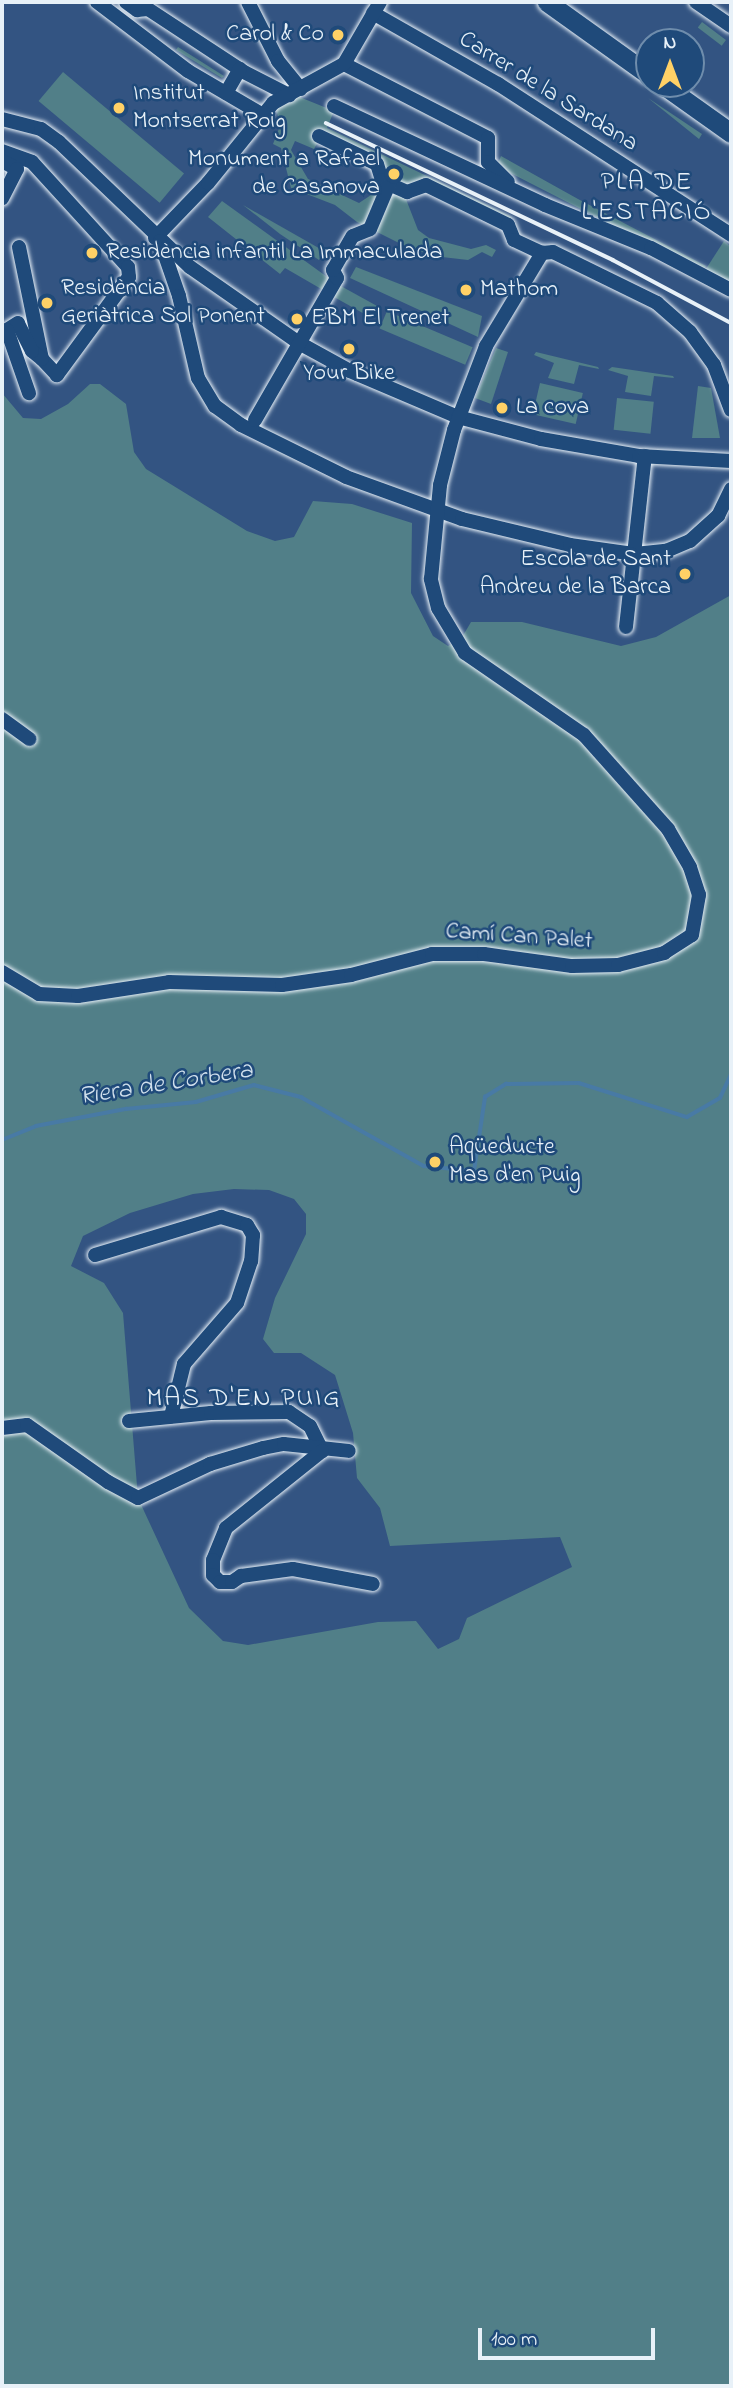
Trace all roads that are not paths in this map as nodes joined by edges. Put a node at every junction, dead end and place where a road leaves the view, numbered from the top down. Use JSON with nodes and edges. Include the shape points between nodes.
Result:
{"nodes":[{"id":1,"x":97,"y":2,"type":"edge"},
{"id":2,"x":126,"y":2,"type":"edge"},
{"id":3,"x":248,"y":2,"type":"edge"},
{"id":4,"x":547,"y":2,"type":"edge"},
{"id":5,"x":696,"y":2,"type":"edge"},
{"id":6,"x":377,"y":7,"type":"edge"},
{"id":7,"x":731,"y":26,"type":"edge"},
{"id":8,"x":344,"y":64,"type":"junction"},
{"id":9,"x":635,"y":65,"type":"edge"},
{"id":10,"x":240,"y":69,"type":"junction"},
{"id":11,"x":295,"y":92,"type":"junction"},
{"id":12,"x":226,"y":93,"type":"junction"},
{"id":13,"x":682,"y":98,"type":"edge"},
{"id":14,"x":334,"y":106,"type":"dead end"},
{"id":15,"x":263,"y":115,"type":"junction"},
{"id":16,"x":2,"y":118,"type":"edge"},
{"id":17,"x":731,"y":133,"type":"edge"},
{"id":18,"x":319,"y":136,"type":"dead end"},
{"id":19,"x":2,"y":150,"type":"edge"},
{"id":20,"x":2,"y":162,"type":"edge"},
{"id":21,"x":389,"y":184,"type":"junction"},
{"id":22,"x":2,"y":198,"type":"edge"},
{"id":23,"x":545,"y":205,"type":"junction"},
{"id":24,"x":731,"y":235,"type":"edge"},
{"id":25,"x":157,"y":239,"type":"junction"},
{"id":26,"x":19,"y":247,"type":"dead end"},
{"id":27,"x":542,"y":253,"type":"junction"},
{"id":28,"x":190,"y":267,"type":"junction"},
{"id":29,"x":176,"y":288,"type":"junction"},
{"id":30,"x":731,"y":290,"type":"edge"},
{"id":31,"x":299,"y":344,"type":"junction"},
{"id":32,"x":42,"y":359,"type":"junction"},
{"id":33,"x":29,"y":393,"type":"dead end"},
{"id":34,"x":731,"y":410,"type":"edge"},
{"id":35,"x":458,"y":417,"type":"junction"},
{"id":36,"x":255,"y":420,"type":"dead end"},
{"id":37,"x":645,"y":456,"type":"junction"},
{"id":38,"x":731,"y":461,"type":"edge"},
{"id":39,"x":731,"y":489,"type":"edge"},
{"id":40,"x":436,"y":511,"type":"junction"},
{"id":41,"x":635,"y":554,"type":"junction"},
{"id":42,"x":626,"y":627,"type":"dead end"},
{"id":43,"x":2,"y":719,"type":"edge"},
{"id":44,"x":30,"y":739,"type":"dead end"},
{"id":45,"x":2,"y":972,"type":"edge"},
{"id":46,"x":95,"y":1255,"type":"dead end"},
{"id":47,"x":171,"y":1416,"type":"junction"},
{"id":48,"x":129,"y":1421,"type":"dead end"},
{"id":49,"x":2,"y":1428,"type":"edge"},
{"id":50,"x":322,"y":1451,"type":"junction"},
{"id":51,"x":349,"y":1451,"type":"dead end"},
{"id":52,"x":373,"y":1584,"type":"dead end"}],
"edges":[{"from":1,"to":12,"type":"street","via":[[167,57]]},
{"from":2,"to":10,"type":"street","via":[[137,10],[148,9]]},
{"from":3,"to":11,"type":"street"},
{"from":4,"to":9,"type":"main road"},
{"from":5,"to":7,"type":"street"},
{"from":6,"to":8,"type":"street"},
{"from":6,"to":24,"type":"street","name":"Carrer de la Sardana"},
{"from":8,"to":11,"type":"street"},
{"from":8,"to":23,"type":"street","via":[[488,138],[488,162],[503,179]]},
{"from":10,"to":11,"type":"street"},
{"from":10,"to":12,"type":"street"},
{"from":11,"to":15,"type":"street"},
{"from":12,"to":15,"type":"street"},
{"from":13,"to":17,"type":"main road"},
{"from":14,"to":23,"type":"street"},
{"from":15,"to":25,"type":"street"},
{"from":16,"to":25,"type":"street","via":[[41,129],[59,142]]},
{"from":18,"to":21,"type":"street","via":[[377,164],[382,180]]},
{"from":19,"to":32,"type":"street","via":[[32,162],[128,267],[129,277],[57,375]]},
{"from":20,"to":22,"type":"street","via":[[17,169]]},
{"from":21,"to":27,"type":"street","via":[[407,192],[426,186],[508,225],[514,240]]},
{"from":21,"to":31,"type":"street","via":[[370,229],[353,236],[333,270],[337,278]]},
{"from":23,"to":30,"type":"street"},
{"from":25,"to":28,"type":"street"},
{"from":25,"to":29,"type":"street"},
{"from":26,"to":32,"type":"street"},
{"from":27,"to":34,"type":"street","via":[[552,252],[657,303],[690,332],[714,365]]},
{"from":27,"to":35,"type":"street","via":[[486,346]]},
{"from":28,"to":29,"type":"street","via":[[176,274]]},
{"from":28,"to":31,"type":"street"},
{"from":29,"to":40,"type":"street","via":[[198,378],[215,406],[290,452]]},
{"from":31,"to":35,"type":"street"},
{"from":31,"to":36,"type":"street"},
{"from":32,"to":33,"type":"street","via":[[32,351],[18,323],[12,324],[8,343]]},
{"from":35,"to":37,"type":"street","via":[[541,439]]},
{"from":35,"to":40,"type":"street"},
{"from":37,"to":38,"type":"street"},
{"from":37,"to":41,"type":"street"},
{"from":39,"to":41,"type":"street","via":[[718,516],[690,541],[666,551]]},
{"from":40,"to":41,"type":"street","via":[[528,536]]},
{"from":40,"to":45,"type":"street","name":"Camí Can Palet","via":[[431,579],[449,631],[475,663],[584,735],[668,829],[690,867],[699,895],[696,926],[685,942],[639,961],[608,966],[432,954],[363,972],[282,985],[169,982],[53,996],[29,990]]},
{"from":41,"to":42,"type":"street"},
{"from":43,"to":44,"type":"street"},
{"from":46,"to":47,"type":"street","via":[[220,1217],[247,1224],[253,1235],[251,1261],[237,1303],[184,1364]]},
{"from":47,"to":48,"type":"street"},
{"from":47,"to":50,"type":"street","via":[[289,1412],[310,1426]]},
{"from":49,"to":50,"type":"street","via":[[27,1424],[138,1498],[210,1464],[262,1448],[303,1445]]},
{"from":50,"to":51,"type":"street"},
{"from":50,"to":52,"type":"street","via":[[226,1528],[213,1560],[213,1576],[220,1582],[232,1582],[242,1576],[293,1569]]}]}
